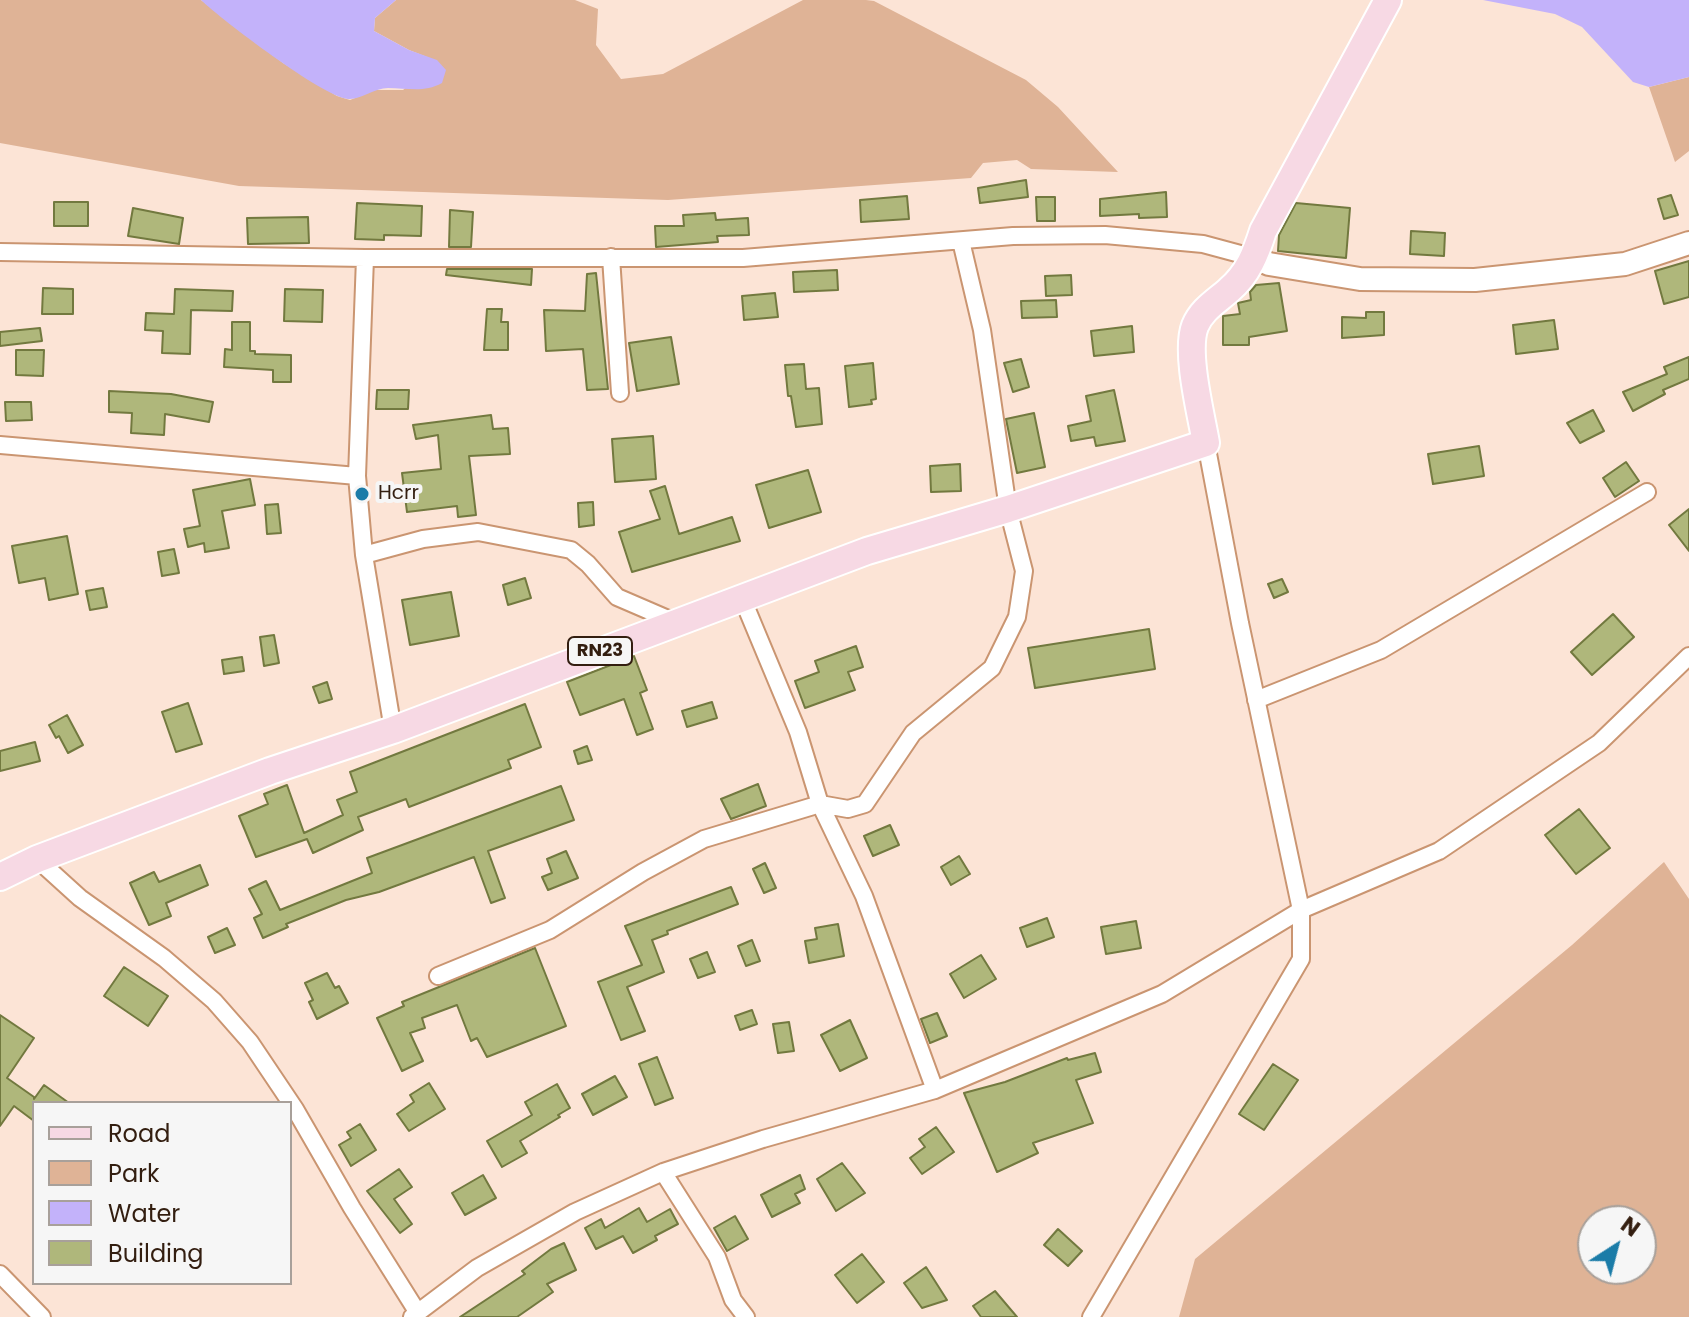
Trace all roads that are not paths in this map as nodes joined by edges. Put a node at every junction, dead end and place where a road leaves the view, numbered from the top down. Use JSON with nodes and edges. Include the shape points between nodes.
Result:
{"nodes":[{"id":1,"x":1388,"y":0,"type":"edge"},
{"id":2,"x":961,"y":241,"type":"junction"},
{"id":3,"x":1689,"y":243,"type":"edge"},
{"id":4,"x":0,"y":252,"type":"edge"},
{"id":5,"x":611,"y":257,"type":"junction"},
{"id":6,"x":365,"y":258,"type":"junction"},
{"id":7,"x":1255,"y":258,"type":"junction"},
{"id":8,"x":620,"y":393,"type":"dead end"},
{"id":9,"x":1206,"y":443,"type":"junction"},
{"id":10,"x":0,"y":445,"type":"edge"},
{"id":11,"x":357,"y":476,"type":"junction"},
{"id":12,"x":1647,"y":492,"type":"dead end"},
{"id":13,"x":1008,"y":509,"type":"junction"},
{"id":14,"x":364,"y":555,"type":"junction"},
{"id":15,"x":743,"y":600,"type":"junction"},
{"id":16,"x":675,"y":622,"type":"junction"},
{"id":17,"x":1689,"y":656,"type":"edge"},
{"id":18,"x":1256,"y":700,"type":"junction"},
{"id":19,"x":393,"y":730,"type":"junction"},
{"id":20,"x":820,"y":804,"type":"junction"},
{"id":21,"x":37,"y":859,"type":"junction"},
{"id":22,"x":0,"y":877,"type":"edge"},
{"id":23,"x":1301,"y":910,"type":"junction"},
{"id":24,"x":438,"y":976,"type":"dead end"},
{"id":25,"x":935,"y":1090,"type":"junction"},
{"id":26,"x":290,"y":1101,"type":"edge"},
{"id":27,"x":292,"y":1105,"type":"edge"},
{"id":28,"x":663,"y":1172,"type":"junction"},
{"id":29,"x":0,"y":1274,"type":"edge"},
{"id":30,"x":425,"y":1312,"type":"edge"},
{"id":31,"x":42,"y":1317,"type":"edge"},
{"id":32,"x":746,"y":1317,"type":"edge"},
{"id":33,"x":1091,"y":1317,"type":"edge"}],
"edges":[{"from":1,"to":7,"type":"main road","via":[[1263,231]]},
{"from":2,"to":5,"type":"street","via":[[743,258]]},
{"from":2,"to":7,"type":"street","via":[[1029,236],[1170,239]]},
{"from":2,"to":13,"type":"street","via":[[982,330]]},
{"from":3,"to":7,"type":"main road","via":[[1625,264],[1475,280],[1360,279]]},
{"from":4,"to":6,"type":"street"},
{"from":5,"to":6,"type":"street"},
{"from":5,"to":8,"type":"street"},
{"from":6,"to":11,"type":"street"},
{"from":7,"to":9,"type":"main road","via":[[1195,325],[1191,346]]},
{"from":9,"to":13,"type":"main road","number":"RN23"},
{"from":9,"to":18,"type":"street"},
{"from":10,"to":11,"type":"street"},
{"from":11,"to":14,"type":"street"},
{"from":12,"to":18,"type":"street","via":[[1381,650]]},
{"from":13,"to":15,"type":"main road","number":"RN23","via":[[867,551]]},
{"from":13,"to":20,"type":"street","via":[[1024,571],[1017,617],[992,668],[913,733],[865,804],[848,809]]},
{"from":14,"to":16,"type":"street","via":[[423,539],[478,532],[571,550],[617,597]]},
{"from":14,"to":19,"type":"street"},
{"from":15,"to":16,"type":"main road","number":"RN23"},
{"from":15,"to":20,"type":"street","via":[[798,732]]},
{"from":16,"to":19,"type":"main road","number":"RN23"},
{"from":17,"to":23,"type":"street","via":[[1599,743],[1439,851]]},
{"from":18,"to":23,"type":"street"},
{"from":19,"to":21,"type":"main road","number":"RN23"},
{"from":20,"to":24,"type":"street","via":[[704,839],[550,930]]},
{"from":20,"to":25,"type":"street","via":[[864,896]]},
{"from":21,"to":22,"type":"main road","number":"RN23"},
{"from":21,"to":26,"type":"street","via":[[214,1001]]},
{"from":23,"to":25,"type":"street","via":[[1162,994]]},
{"from":23,"to":33,"type":"street","via":[[1301,959]]},
{"from":25,"to":28,"type":"street"},
{"from":27,"to":30,"type":"street","via":[[352,1208]]},
{"from":28,"to":30,"type":"street","via":[[575,1212],[477,1268]]},
{"from":28,"to":32,"type":"street","via":[[717,1257],[733,1300]]},
{"from":29,"to":31,"type":"street"}]}
